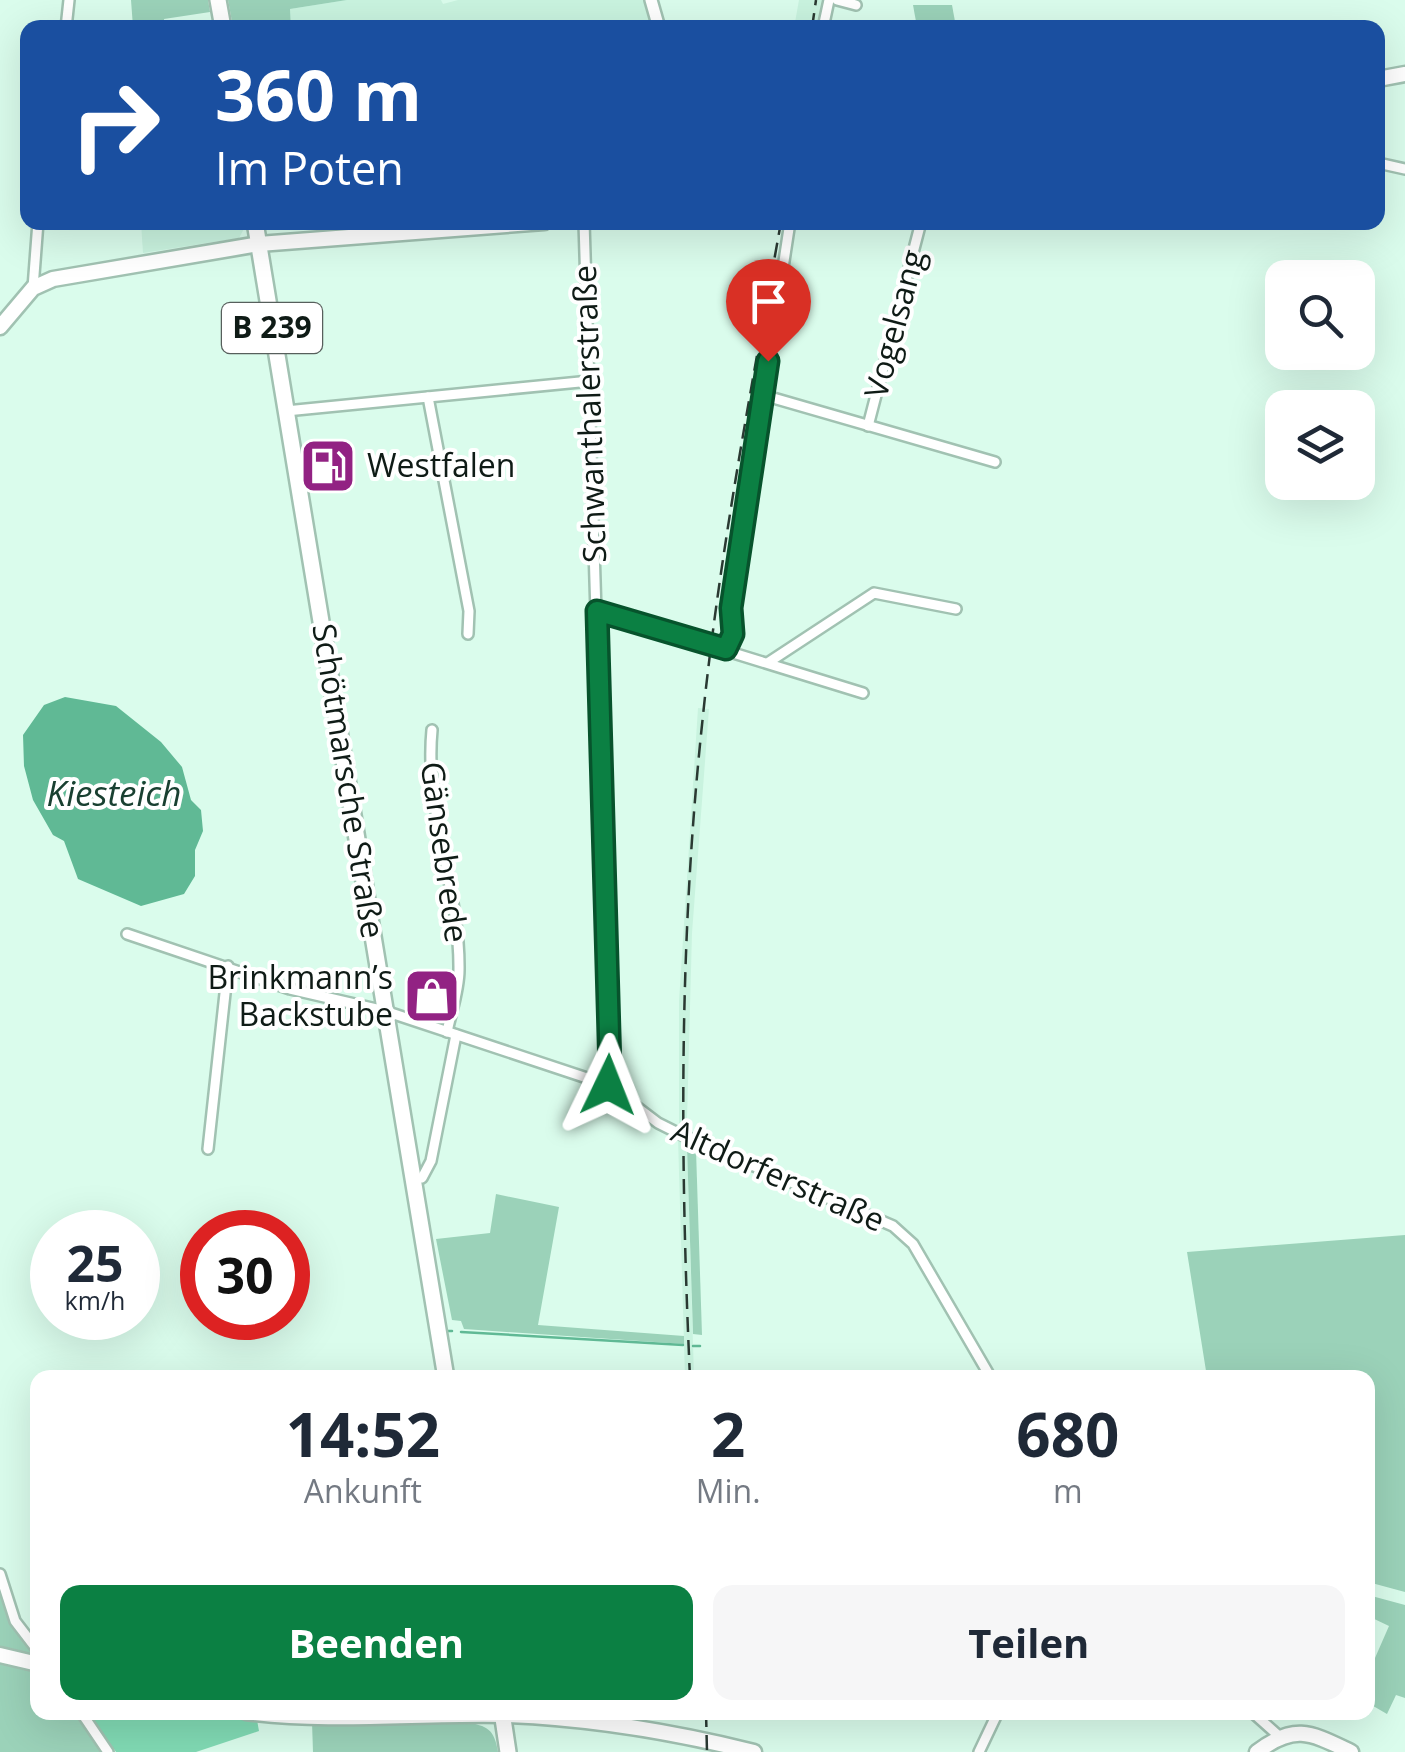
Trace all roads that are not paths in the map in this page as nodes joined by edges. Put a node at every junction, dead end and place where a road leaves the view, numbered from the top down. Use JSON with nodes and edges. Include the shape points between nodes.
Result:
{"nodes":[{"id":1,"x":837,"y":0,"type":"edge"},
{"id":2,"x":856,"y":5,"type":"dead end"},
{"id":3,"x":37,"y":230,"type":"edge"},
{"id":4,"x":256,"y":230,"type":"edge"},
{"id":5,"x":440,"y":230,"type":"edge"},
{"id":6,"x":584,"y":230,"type":"edge"},
{"id":7,"x":789,"y":230,"type":"edge"},
{"id":8,"x":919,"y":230,"type":"edge"},
{"id":9,"x":259,"y":244,"type":"junction"},
{"id":10,"x":33,"y":288,"type":"junction"},
{"id":11,"x":0,"y":327,"type":"edge"},
{"id":12,"x":590,"y":381,"type":"junction"},
{"id":13,"x":763,"y":396,"type":"junction"},
{"id":14,"x":428,"y":397,"type":"junction"},
{"id":15,"x":286,"y":411,"type":"junction"},
{"id":16,"x":868,"y":426,"type":"junction"},
{"id":17,"x":995,"y":462,"type":"dead end"},
{"id":18,"x":956,"y":609,"type":"dead end"},
{"id":19,"x":597,"y":611,"type":"junction"},
{"id":20,"x":468,"y":634,"type":"dead end"},
{"id":21,"x":726,"y":649,"type":"junction"},
{"id":22,"x":770,"y":662,"type":"junction"},
{"id":23,"x":863,"y":692,"type":"dead end"},
{"id":24,"x":432,"y":730,"type":"dead end"},
{"id":25,"x":127,"y":934,"type":"dead end"},
{"id":26,"x":228,"y":966,"type":"junction"},
{"id":27,"x":386,"y":1012,"type":"junction"},
{"id":28,"x":451,"y":1033,"type":"junction"},
{"id":29,"x":608,"y":1085,"type":"junction"},
{"id":30,"x":208,"y":1149,"type":"dead end"},
{"id":31,"x":422,"y":1178,"type":"dead end"},
{"id":32,"x":445,"y":1370,"type":"edge"},
{"id":33,"x":986,"y":1370,"type":"edge"},
{"id":34,"x":0,"y":1574,"type":"edge"},
{"id":35,"x":30,"y":1641,"type":"edge"},
{"id":36,"x":0,"y":1655,"type":"edge"},
{"id":37,"x":30,"y":1662,"type":"edge"},
{"id":38,"x":86,"y":1720,"type":"edge"},
{"id":39,"x":503,"y":1720,"type":"edge"},
{"id":40,"x":560,"y":1720,"type":"edge"},
{"id":41,"x":994,"y":1720,"type":"edge"},
{"id":42,"x":1261,"y":1720,"type":"edge"},
{"id":43,"x":1279,"y":1736,"type":"junction"},
{"id":44,"x":728,"y":1749,"type":"edge"},
{"id":45,"x":1259,"y":1751,"type":"edge"},
{"id":46,"x":108,"y":1752,"type":"edge"},
{"id":47,"x":508,"y":1752,"type":"edge"},
{"id":48,"x":754,"y":1752,"type":"edge"},
{"id":49,"x":978,"y":1752,"type":"edge"},
{"id":50,"x":1351,"y":1752,"type":"edge"}],
"edges":[{"from":1,"to":2,"type":"street"},
{"from":3,"to":10,"type":"street"},
{"from":4,"to":9,"type":"main road","number":"B 239"},
{"from":5,"to":9,"type":"main road"},
{"from":6,"to":12,"type":"street","name":"Schwanthalerstraße"},
{"from":7,"to":13,"type":"street"},
{"from":8,"to":16,"type":"street","name":"Vogelsang"},
{"from":9,"to":10,"type":"main road","via":[[53,278]]},
{"from":9,"to":15,"type":"main road","name":"Schötmarsche Straße","number":"B 239"},
{"from":10,"to":11,"type":"main road"},
{"from":12,"to":14,"type":"street"},
{"from":12,"to":19,"type":"street","name":"Schwanthalerstraße"},
{"from":13,"to":16,"type":"street","name":"Vogelsang"},
{"from":13,"to":21,"type":"street"},
{"from":14,"to":15,"type":"street"},
{"from":14,"to":20,"type":"street"},
{"from":15,"to":27,"type":"main road","name":"Schötmarsche Straße","number":"B 239"},
{"from":16,"to":17,"type":"street","name":"Vogelsang"},
{"from":18,"to":22,"type":"street","via":[[874,593]]},
{"from":19,"to":21,"type":"street"},
{"from":19,"to":29,"type":"street","name":"Schwanthalerstraße"},
{"from":21,"to":22,"type":"street"},
{"from":22,"to":23,"type":"street"},
{"from":24,"to":28,"type":"street","name":"Gänsebrede","via":[[435,811],[458,948]]},
{"from":25,"to":26,"type":"street","name":"Altdorferstraße"},
{"from":26,"to":27,"type":"street","name":"Altdorferstraße"},
{"from":26,"to":30,"type":"street"},
{"from":27,"to":28,"type":"street","name":"Altdorferstraße"},
{"from":27,"to":32,"type":"main road","name":"Schötmarsche Straße","number":"B 239"},
{"from":28,"to":29,"type":"street","name":"Altdorferstraße"},
{"from":28,"to":31,"type":"street","name":"Gänsebrede","via":[[431,1162]]},
{"from":29,"to":33,"type":"street","name":"Altdorferstraße","via":[[658,1123],[904,1234]]},
{"from":34,"to":35,"type":"street","via":[[15,1621]]},
{"from":36,"to":37,"type":"main road"},
{"from":38,"to":46,"type":"street"},
{"from":39,"to":47,"type":"main road"},
{"from":40,"to":44,"type":"main road"},
{"from":41,"to":49,"type":"street"},
{"from":42,"to":43,"type":"street"},
{"from":43,"to":45,"type":"main road"},
{"from":43,"to":50,"type":"main road","via":[[1321,1738]]},
{"from":44,"to":48,"type":"main road"}]}
